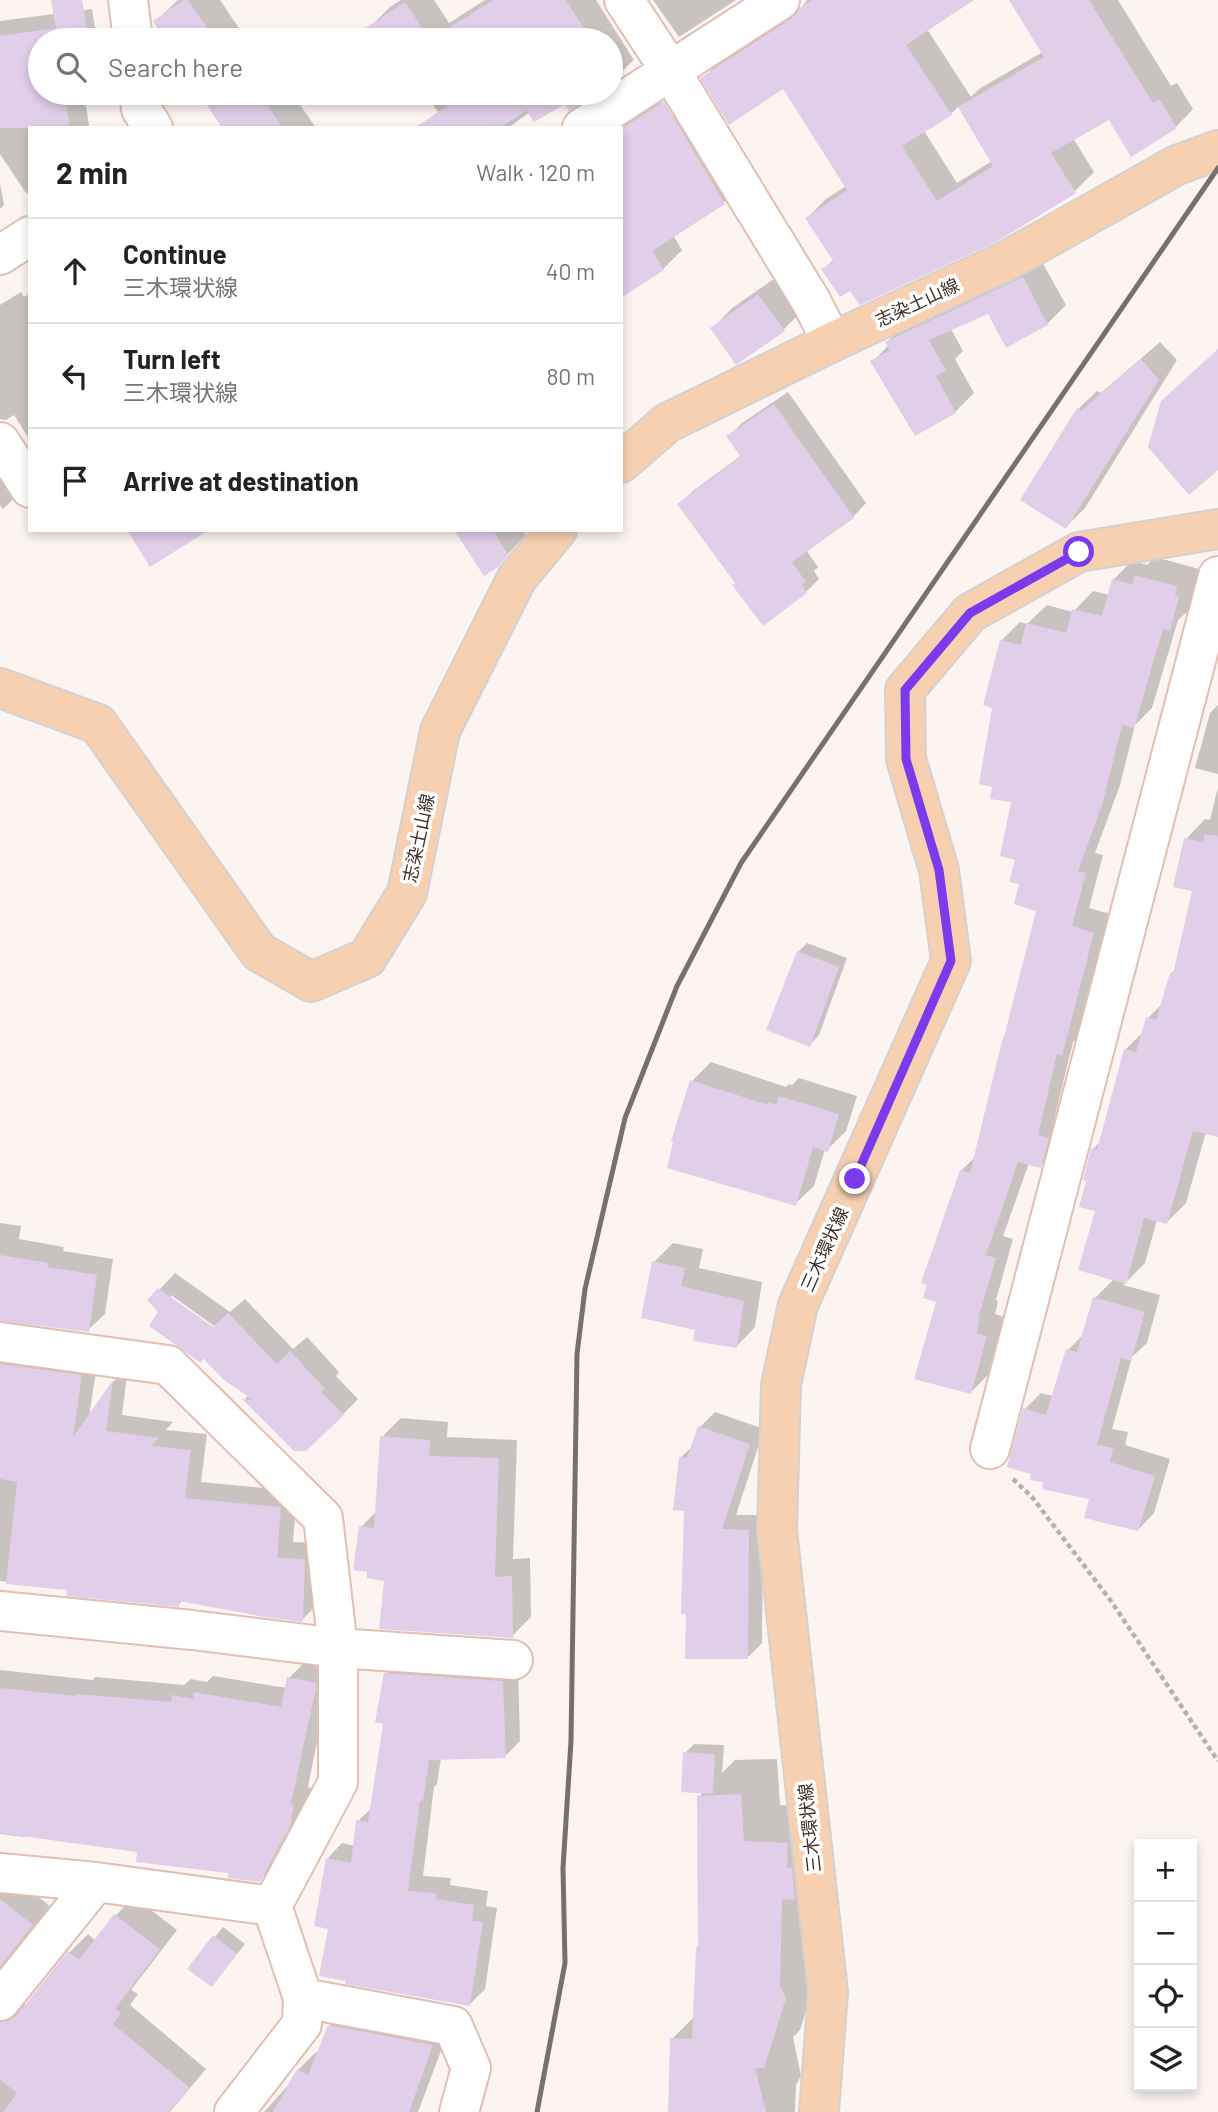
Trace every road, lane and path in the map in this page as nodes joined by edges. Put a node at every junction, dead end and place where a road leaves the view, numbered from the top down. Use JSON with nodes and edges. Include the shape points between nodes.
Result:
{"nodes":[{"id":1,"x":128,"y":0,"type":"edge"},
{"id":2,"x":624,"y":0,"type":"edge"},
{"id":3,"x":780,"y":0,"type":"edge"},
{"id":4,"x":132,"y":28,"type":"edge"},
{"id":5,"x":670,"y":70,"type":"junction"},
{"id":6,"x":623,"y":101,"type":"edge"},
{"id":7,"x":140,"y":105,"type":"edge"},
{"id":8,"x":617,"y":105,"type":"edge"},
{"id":9,"x":152,"y":126,"type":"edge"},
{"id":10,"x":585,"y":126,"type":"edge"},
{"id":11,"x":1218,"y":150,"type":"edge"},
{"id":12,"x":28,"y":237,"type":"edge"},
{"id":13,"x":0,"y":256,"type":"edge"},
{"id":14,"x":831,"y":342,"type":"junction"},
{"id":15,"x":0,"y":442,"type":"edge"},
{"id":16,"x":623,"y":461,"type":"edge"},
{"id":17,"x":28,"y":485,"type":"edge"},
{"id":18,"x":1218,"y":529,"type":"edge"},
{"id":19,"x":555,"y":532,"type":"edge"},
{"id":20,"x":1218,"y":576,"type":"edge"},
{"id":21,"x":0,"y":688,"type":"edge"},
{"id":22,"x":0,"y":1342,"type":"edge"},
{"id":23,"x":990,"y":1449,"type":"joint"},
{"id":24,"x":0,"y":1611,"type":"edge"},
{"id":25,"x":338,"y":1648,"type":"junction"},
{"id":26,"x":513,"y":1660,"type":"dead end"},
{"id":27,"x":1218,"y":1761,"type":"edge"},
{"id":28,"x":0,"y":1873,"type":"edge"},
{"id":29,"x":96,"y":1882,"type":"junction"},
{"id":30,"x":272,"y":1906,"type":"junction"},
{"id":31,"x":303,"y":1998,"type":"junction"},
{"id":32,"x":0,"y":2001,"type":"edge"},
{"id":33,"x":234,"y":2112,"type":"edge"},
{"id":34,"x":459,"y":2112,"type":"edge"},
{"id":35,"x":819,"y":2112,"type":"edge"}],
"edges":[{"from":1,"to":4,"type":"street"},
{"from":2,"to":5,"type":"street"},
{"from":3,"to":5,"type":"street"},
{"from":5,"to":6,"type":"street"},
{"from":5,"to":14,"type":"street","via":[[811,301]]},
{"from":7,"to":9,"type":"street"},
{"from":8,"to":10,"type":"street"},
{"from":11,"to":14,"type":"main road","name":"志染土山線","via":[[1177,165],[1007,260]]},
{"from":12,"to":13,"type":"street"},
{"from":14,"to":16,"type":"main road","name":"志染土山線","via":[[667,423]]},
{"from":15,"to":17,"type":"street"},
{"from":18,"to":35,"type":"main road","name":"三木環状線","via":[[1079,552],[970,613],[905,690],[906,759],[939,870],[951,961],[798,1306],[781,1385],[777,1530],[828,1992]]},
{"from":19,"to":21,"type":"main road","name":"志染土山線","via":[[517,578],[440,731],[407,893],[367,958],[311,982],[259,952],[98,724]]},
{"from":20,"to":23,"type":"street"},
{"from":22,"to":25,"type":"street","via":[[168,1365],[323,1518]]},
{"from":23,"to":27,"type":"path","via":[[998,1465],[1032,1497],[1111,1601]]},
{"from":24,"to":25,"type":"street"},
{"from":25,"to":26,"type":"street"},
{"from":25,"to":30,"type":"street","via":[[338,1782]]},
{"from":28,"to":29,"type":"street"},
{"from":29,"to":30,"type":"street"},
{"from":29,"to":32,"type":"street"},
{"from":30,"to":31,"type":"street"},
{"from":31,"to":33,"type":"street","via":[[302,2024]]},
{"from":31,"to":34,"type":"street","via":[[453,2026],[471,2068]]}]}
